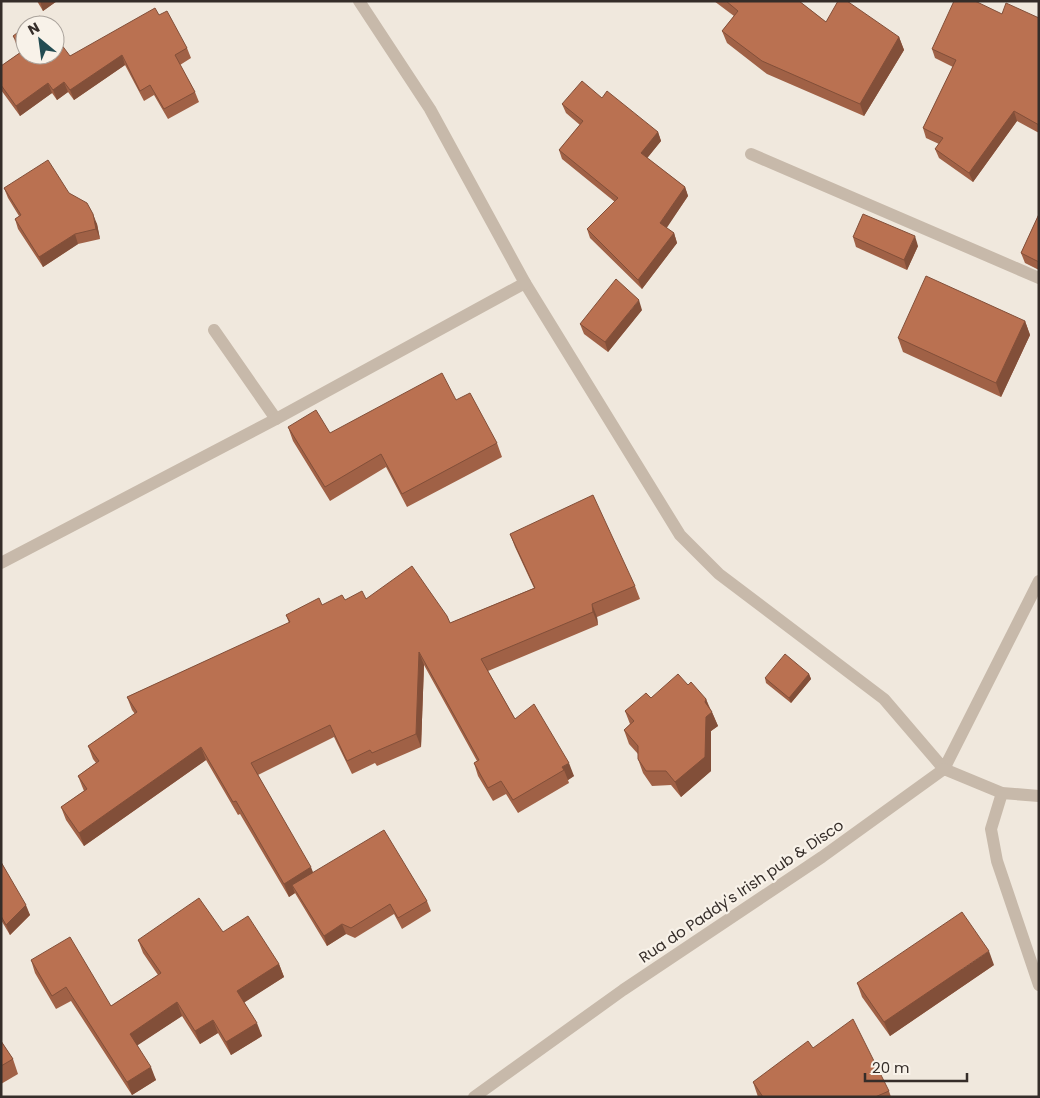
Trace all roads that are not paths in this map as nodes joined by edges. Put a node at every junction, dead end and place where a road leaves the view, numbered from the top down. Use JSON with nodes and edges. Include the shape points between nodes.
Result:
{"nodes":[{"id":1,"x":359,"y":1,"type":"edge"},
{"id":2,"x":751,"y":154,"type":"dead end"},
{"id":3,"x":1039,"y":278,"type":"edge"},
{"id":4,"x":525,"y":283,"type":"junction"},
{"id":5,"x":214,"y":330,"type":"dead end"},
{"id":6,"x":276,"y":419,"type":"junction"},
{"id":7,"x":1,"y":563,"type":"edge"},
{"id":8,"x":1039,"y":581,"type":"edge"},
{"id":9,"x":944,"y":769,"type":"junction"},
{"id":10,"x":1002,"y":793,"type":"junction"},
{"id":11,"x":1039,"y":796,"type":"edge"},
{"id":12,"x":1039,"y":986,"type":"edge"},
{"id":13,"x":474,"y":1097,"type":"edge"}],
"edges":[{"from":1,"to":4,"type":"street","via":[[430,110]]},
{"from":2,"to":3,"type":"street"},
{"from":4,"to":6,"type":"street"},
{"from":4,"to":9,"type":"street","via":[[680,535],[719,574],[884,699]]},
{"from":5,"to":6,"type":"street"},
{"from":6,"to":7,"type":"street"},
{"from":8,"to":9,"type":"street"},
{"from":9,"to":10,"type":"street"},
{"from":9,"to":13,"type":"street","name":"Rua do Paddy's Irish pub & Disco"},
{"from":10,"to":11,"type":"street"},
{"from":10,"to":12,"type":"street","via":[[991,829],[997,861]]}]}
